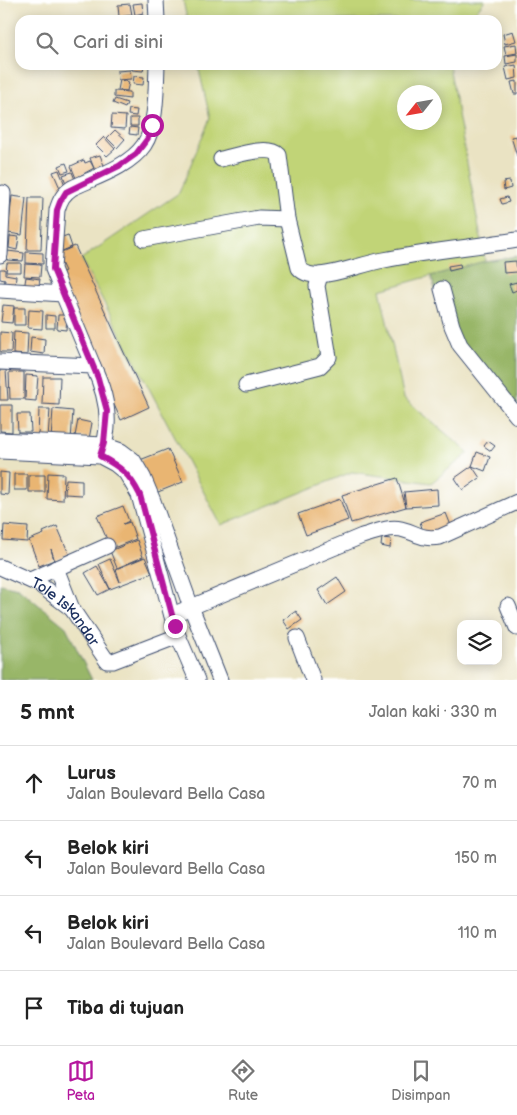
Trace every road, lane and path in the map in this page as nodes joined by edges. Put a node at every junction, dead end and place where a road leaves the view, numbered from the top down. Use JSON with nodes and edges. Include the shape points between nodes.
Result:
{"nodes":[{"id":1,"x":156,"y":0,"type":"edge"},
{"id":2,"x":157,"y":15,"type":"edge"},
{"id":3,"x":157,"y":70,"type":"edge"},
{"id":4,"x":221,"y":159,"type":"dead end"},
{"id":5,"x":4,"y":193,"type":"dead end"},
{"id":6,"x":287,"y":219,"type":"junction"},
{"id":7,"x":144,"y":239,"type":"dead end"},
{"id":8,"x":517,"y":240,"type":"edge"},
{"id":9,"x":0,"y":255,"type":"edge"},
{"id":10,"x":320,"y":275,"type":"junction"},
{"id":11,"x":442,"y":289,"type":"dead end"},
{"id":12,"x":0,"y":290,"type":"edge"},
{"id":13,"x":63,"y":294,"type":"junction"},
{"id":14,"x":0,"y":362,"type":"edge"},
{"id":15,"x":93,"y":366,"type":"junction"},
{"id":16,"x":246,"y":385,"type":"dead end"},
{"id":17,"x":517,"y":416,"type":"edge"},
{"id":18,"x":0,"y":440,"type":"edge"},
{"id":19,"x":102,"y":451,"type":"junction"},
{"id":20,"x":0,"y":452,"type":"edge"},
{"id":21,"x":517,"y":502,"type":"edge"},
{"id":22,"x":107,"y":546,"type":"dead end"},
{"id":23,"x":0,"y":568,"type":"edge"},
{"id":24,"x":56,"y":568,"type":"junction"},
{"id":25,"x":30,"y":580,"type":"junction"},
{"id":26,"x":508,"y":606,"type":"dead end"},
{"id":27,"x":191,"y":607,"type":"junction"},
{"id":28,"x":72,"y":609,"type":"junction"},
{"id":29,"x":172,"y":615,"type":"junction"},
{"id":30,"x":517,"y":628,"type":"edge"},
{"id":31,"x":178,"y":636,"type":"junction"},
{"id":32,"x":297,"y":638,"type":"dead end"},
{"id":33,"x":196,"y":680,"type":"edge"},
{"id":34,"x":220,"y":680,"type":"edge"},
{"id":35,"x":313,"y":680,"type":"edge"}],
"edges":[{"from":1,"to":2,"type":"street"},
{"from":3,"to":13,"type":"street","via":[[152,125],[144,145],[124,163],[66,192],[60,202],[53,269]]},
{"from":4,"to":6,"type":"street","via":[[252,152],[272,150],[277,153]]},
{"from":5,"to":9,"type":"street"},
{"from":6,"to":7,"type":"street","via":[[259,218]]},
{"from":6,"to":10,"type":"street","via":[[299,268],[302,272]]},
{"from":8,"to":10,"type":"street","via":[[391,258]]},
{"from":10,"to":16,"type":"street","via":[[317,286],[329,357],[320,366]]},
{"from":11,"to":17,"type":"street","via":[[460,345]]},
{"from":12,"to":13,"type":"street"},
{"from":13,"to":15,"type":"street"},
{"from":14,"to":15,"type":"street"},
{"from":15,"to":19,"type":"street","via":[[107,411]]},
{"from":18,"to":19,"type":"street"},
{"from":19,"to":20,"type":"street"},
{"from":19,"to":27,"type":"street","via":[[113,448],[129,456],[143,477]]},
{"from":19,"to":29,"type":"street","via":[[122,468],[140,495]]},
{"from":21,"to":27,"type":"street","via":[[440,537],[421,538],[393,528],[362,536]]},
{"from":22,"to":24,"type":"street"},
{"from":23,"to":25,"type":"street","name":"Tole Iskandar"},
{"from":24,"to":25,"type":"street"},
{"from":24,"to":28,"type":"street"},
{"from":25,"to":28,"type":"street","name":"Tole Iskandar"},
{"from":26,"to":30,"type":"street"},
{"from":27,"to":29,"type":"street"},
{"from":27,"to":34,"type":"street"},
{"from":28,"to":31,"type":"street","name":"Tole Iskandar","via":[[107,661]]},
{"from":29,"to":31,"type":"street"},
{"from":31,"to":33,"type":"street"},
{"from":32,"to":35,"type":"street"}]}
